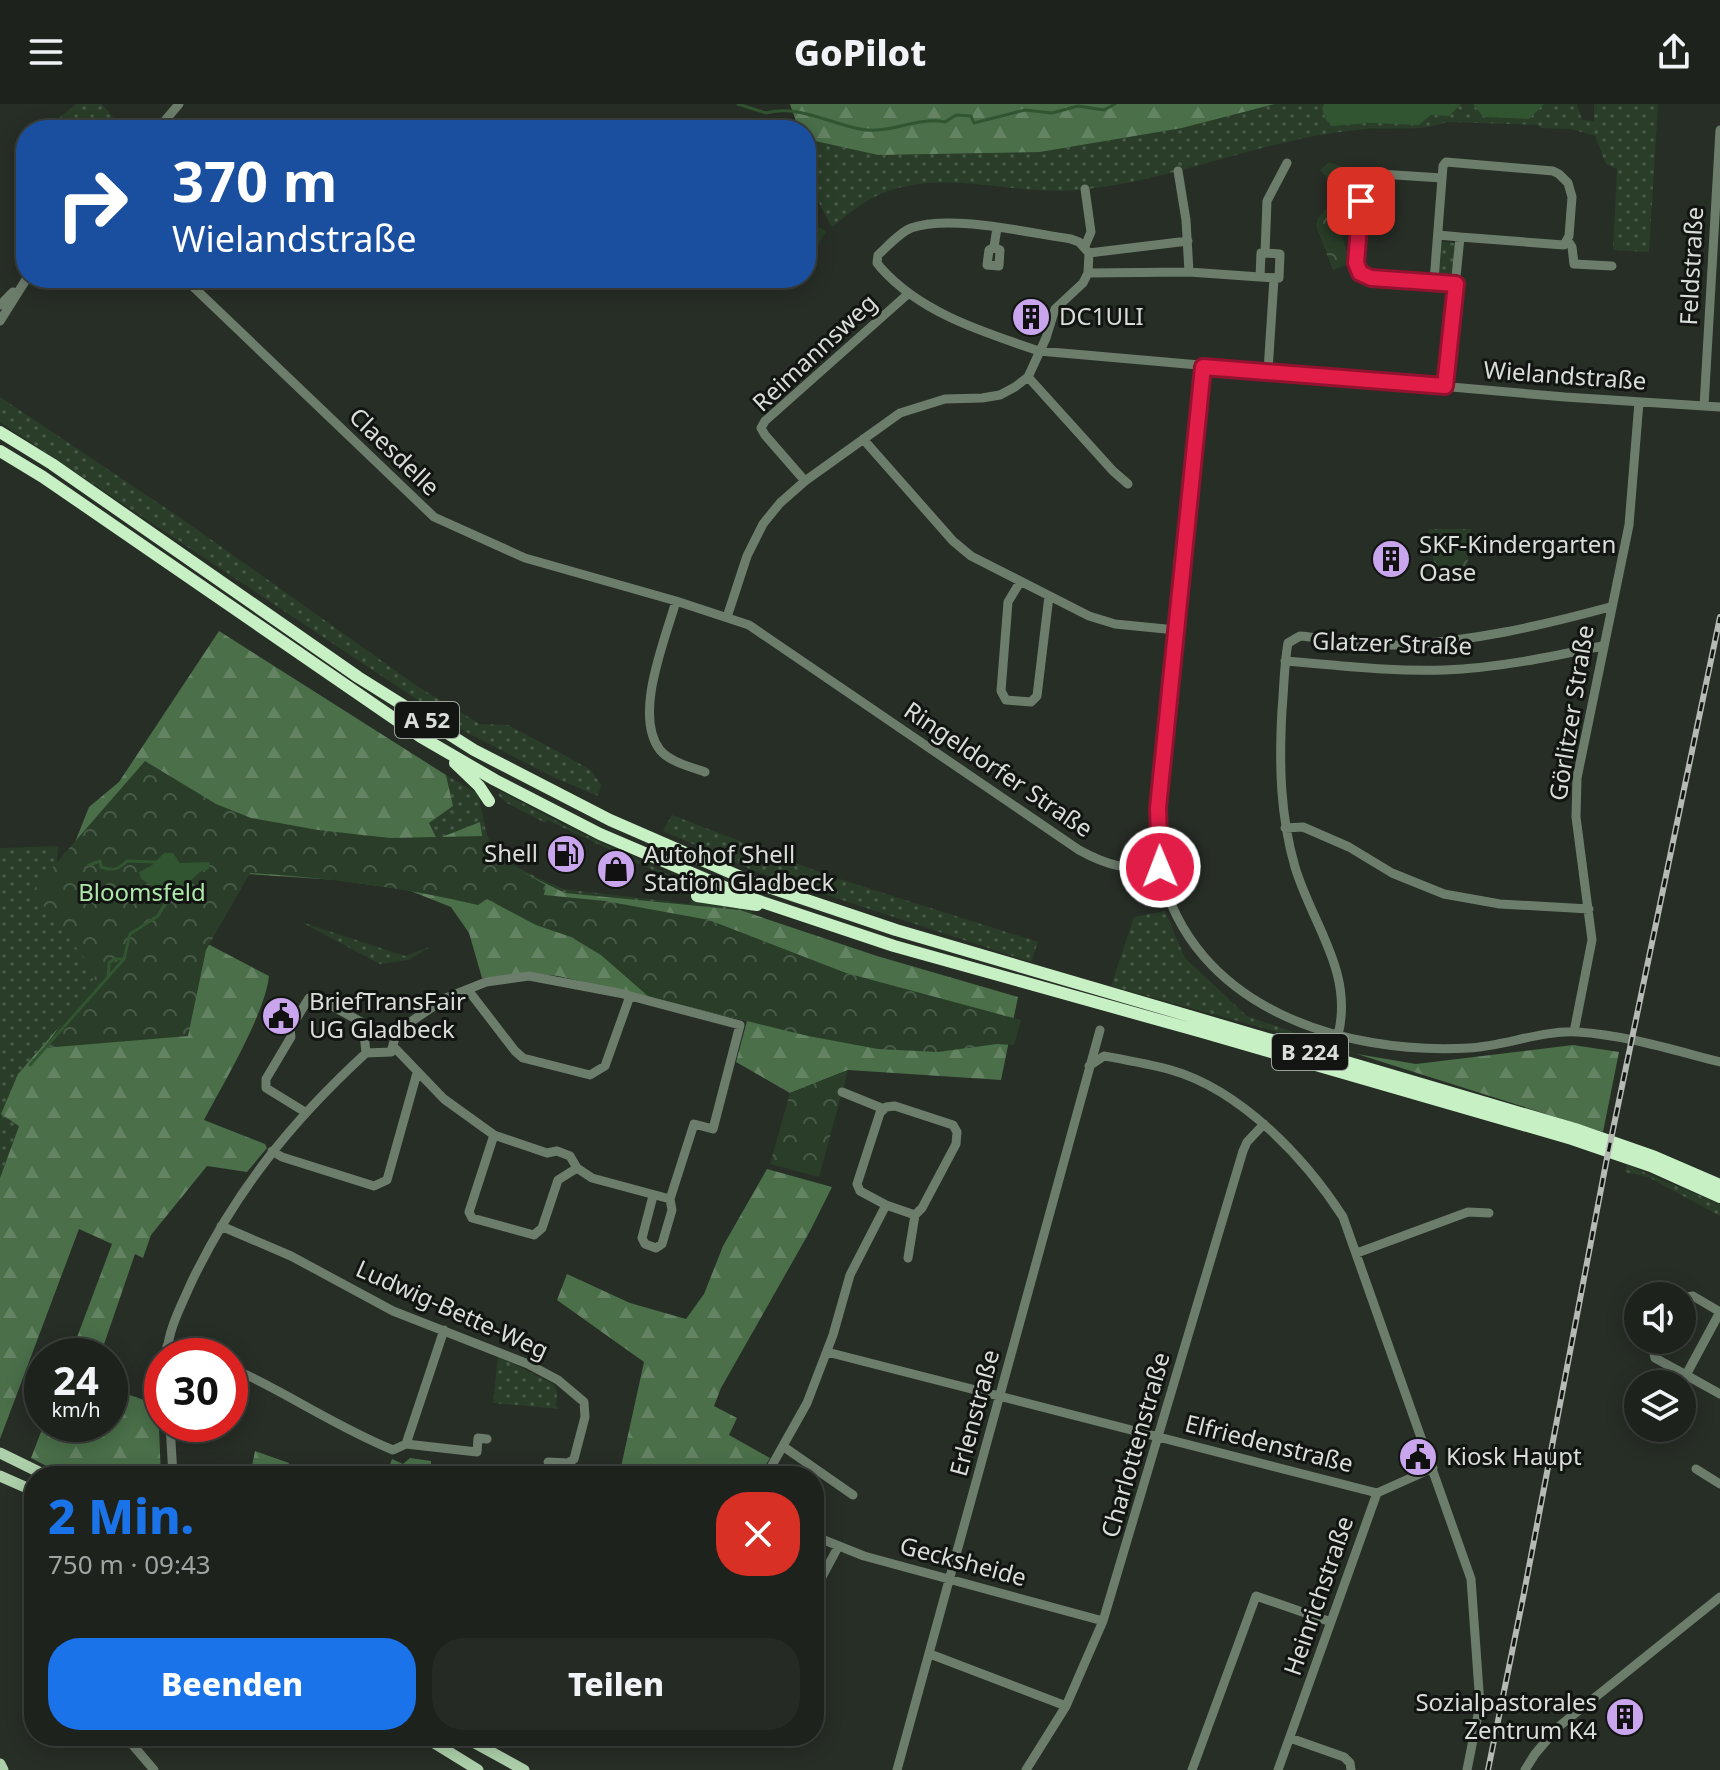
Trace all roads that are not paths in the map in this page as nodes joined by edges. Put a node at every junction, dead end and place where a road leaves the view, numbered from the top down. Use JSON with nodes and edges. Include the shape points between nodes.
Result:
{"nodes":[{"id":1,"x":179,"y":104,"type":"edge"},
{"id":2,"x":165,"y":120,"type":"edge"},
{"id":3,"x":1720,"y":130,"type":"edge"},
{"id":4,"x":1287,"y":163,"type":"dead end"},
{"id":5,"x":1178,"y":171,"type":"dead end"},
{"id":6,"x":1442,"y":178,"type":"junction"},
{"id":7,"x":1085,"y":189,"type":"dead end"},
{"id":8,"x":997,"y":228,"type":"junction"},
{"id":9,"x":1438,"y":235,"type":"junction"},
{"id":10,"x":1460,"y":237,"type":"junction"},
{"id":11,"x":1188,"y":241,"type":"junction"},
{"id":12,"x":1568,"y":241,"type":"junction"},
{"id":13,"x":994,"y":247,"type":"dead end"},
{"id":14,"x":1087,"y":250,"type":"junction"},
{"id":15,"x":1265,"y":253,"type":"junction"},
{"id":16,"x":1612,"y":266,"type":"dead end"},
{"id":17,"x":1189,"y":272,"type":"junction"},
{"id":18,"x":1088,"y":273,"type":"junction"},
{"id":19,"x":1260,"y":277,"type":"junction"},
{"id":20,"x":1274,"y":278,"type":"junction"},
{"id":21,"x":1434,"y":281,"type":"junction"},
{"id":22,"x":1456,"y":284,"type":"junction"},
{"id":23,"x":17,"y":288,"type":"edge"},
{"id":24,"x":21,"y":288,"type":"edge"},
{"id":25,"x":194,"y":288,"type":"edge"},
{"id":26,"x":909,"y":293,"type":"junction"},
{"id":27,"x":0,"y":305,"type":"edge"},
{"id":28,"x":0,"y":321,"type":"edge"},
{"id":29,"x":1039,"y":351,"type":"junction"},
{"id":30,"x":1203,"y":367,"type":"junction"},
{"id":31,"x":1268,"y":371,"type":"junction"},
{"id":32,"x":1028,"y":377,"type":"junction"},
{"id":33,"x":1445,"y":386,"type":"junction"},
{"id":34,"x":1639,"y":402,"type":"junction"},
{"id":35,"x":1704,"y":406,"type":"junction"},
{"id":36,"x":1720,"y":407,"type":"edge"},
{"id":37,"x":0,"y":432,"type":"edge"},
{"id":38,"x":863,"y":439,"type":"junction"},
{"id":39,"x":0,"y":451,"type":"edge"},
{"id":40,"x":805,"y":481,"type":"junction"},
{"id":41,"x":1128,"y":484,"type":"dead end"},
{"id":42,"x":1020,"y":582,"type":"junction"},
{"id":43,"x":619,"y":586,"type":"joint"},
{"id":44,"x":1049,"y":596,"type":"junction"},
{"id":45,"x":676,"y":601,"type":"junction"},
{"id":46,"x":1610,"y":607,"type":"junction"},
{"id":47,"x":727,"y":617,"type":"junction"},
{"id":48,"x":1176,"y":630,"type":"junction"},
{"id":49,"x":1602,"y":646,"type":"junction"},
{"id":50,"x":1285,"y":661,"type":"junction"},
{"id":51,"x":421,"y":737,"type":"junction"},
{"id":52,"x":705,"y":772,"type":"dead end"},
{"id":53,"x":489,"y":801,"type":"dead end"},
{"id":54,"x":1285,"y":828,"type":"junction"},
{"id":55,"x":1160,"y":867,"type":"junction"},
{"id":56,"x":697,"y":896,"type":"dead end"},
{"id":57,"x":771,"y":905,"type":"junction"},
{"id":58,"x":1589,"y":909,"type":"junction"},
{"id":59,"x":896,"y":930,"type":"joint"},
{"id":60,"x":894,"y":946,"type":"joint"},
{"id":61,"x":468,"y":990,"type":"junction"},
{"id":62,"x":630,"y":996,"type":"junction"},
{"id":63,"x":1100,"y":1030,"type":"dead end"},
{"id":64,"x":1574,"y":1032,"type":"junction"},
{"id":65,"x":1338,"y":1035,"type":"junction"},
{"id":66,"x":393,"y":1046,"type":"junction"},
{"id":67,"x":366,"y":1053,"type":"junction"},
{"id":68,"x":1720,"y":1062,"type":"edge"},
{"id":69,"x":1089,"y":1066,"type":"junction"},
{"id":70,"x":417,"y":1073,"type":"junction"},
{"id":71,"x":842,"y":1092,"type":"dead end"},
{"id":72,"x":884,"y":1109,"type":"junction"},
{"id":73,"x":305,"y":1112,"type":"junction"},
{"id":74,"x":1264,"y":1124,"type":"junction"},
{"id":75,"x":494,"y":1135,"type":"junction"},
{"id":76,"x":272,"y":1151,"type":"junction"},
{"id":77,"x":577,"y":1168,"type":"junction"},
{"id":78,"x":1720,"y":1185,"type":"edge"},
{"id":79,"x":653,"y":1196,"type":"junction"},
{"id":80,"x":1720,"y":1197,"type":"edge"},
{"id":81,"x":670,"y":1199,"type":"junction"},
{"id":82,"x":886,"y":1205,"type":"junction"},
{"id":83,"x":1489,"y":1213,"type":"dead end"},
{"id":84,"x":915,"y":1215,"type":"junction"},
{"id":85,"x":221,"y":1226,"type":"junction"},
{"id":86,"x":1357,"y":1253,"type":"junction"},
{"id":87,"x":908,"y":1258,"type":"dead end"},
{"id":88,"x":1696,"y":1298,"type":"edge"},
{"id":89,"x":1720,"y":1312,"type":"edge"},
{"id":90,"x":444,"y":1330,"type":"junction"},
{"id":91,"x":171,"y":1338,"type":"edge"},
{"id":92,"x":827,"y":1352,"type":"junction"},
{"id":93,"x":1654,"y":1354,"type":"edge"},
{"id":94,"x":1677,"y":1370,"type":"edge"},
{"id":95,"x":1689,"y":1370,"type":"edge"},
{"id":96,"x":248,"y":1375,"type":"edge"},
{"id":97,"x":1696,"y":1381,"type":"edge"},
{"id":98,"x":1720,"y":1394,"type":"edge"},
{"id":99,"x":1000,"y":1396,"type":"junction"},
{"id":100,"x":1159,"y":1437,"type":"junction"},
{"id":101,"x":487,"y":1439,"type":"dead end"},
{"id":102,"x":171,"y":1442,"type":"edge"},
{"id":103,"x":404,"y":1445,"type":"junction"},
{"id":104,"x":784,"y":1447,"type":"junction"},
{"id":105,"x":0,"y":1453,"type":"edge"},
{"id":106,"x":548,"y":1462,"type":"dead end"},
{"id":107,"x":27,"y":1466,"type":"edge"},
{"id":108,"x":172,"y":1466,"type":"edge"},
{"id":109,"x":772,"y":1466,"type":"edge"},
{"id":110,"x":811,"y":1466,"type":"edge"},
{"id":111,"x":1433,"y":1468,"type":"junction"},
{"id":112,"x":1696,"y":1469,"type":"dead end"},
{"id":113,"x":824,"y":1475,"type":"edge"},
{"id":114,"x":0,"y":1476,"type":"edge"},
{"id":115,"x":1720,"y":1484,"type":"edge"},
{"id":116,"x":24,"y":1487,"type":"edge"},
{"id":117,"x":1377,"y":1493,"type":"junction"},
{"id":118,"x":853,"y":1495,"type":"dead end"},
{"id":119,"x":824,"y":1541,"type":"edge"},
{"id":120,"x":838,"y":1547,"type":"junction"},
{"id":121,"x":824,"y":1573,"type":"edge"},
{"id":122,"x":950,"y":1581,"type":"junction"},
{"id":123,"x":1720,"y":1597,"type":"edge"},
{"id":124,"x":1103,"y":1621,"type":"junction"},
{"id":125,"x":1331,"y":1622,"type":"junction"},
{"id":126,"x":930,"y":1654,"type":"junction"},
{"id":127,"x":1066,"y":1706,"type":"junction"},
{"id":128,"x":1290,"y":1738,"type":"junction"},
{"id":129,"x":134,"y":1746,"type":"edge"},
{"id":130,"x":439,"y":1746,"type":"edge"},
{"id":131,"x":480,"y":1746,"type":"edge"},
{"id":132,"x":0,"y":1764,"type":"edge"},
{"id":133,"x":3,"y":1770,"type":"edge"},
{"id":134,"x":154,"y":1770,"type":"edge"},
{"id":135,"x":478,"y":1770,"type":"edge"},
{"id":136,"x":524,"y":1770,"type":"edge"},
{"id":137,"x":897,"y":1770,"type":"edge"},
{"id":138,"x":1026,"y":1770,"type":"edge"},
{"id":139,"x":1192,"y":1770,"type":"edge"},
{"id":140,"x":1278,"y":1770,"type":"edge"},
{"id":141,"x":1351,"y":1770,"type":"edge"},
{"id":142,"x":1467,"y":1770,"type":"edge"},
{"id":143,"x":1525,"y":1770,"type":"edge"}],
"edges":[{"from":1,"to":2,"type":"street"},
{"from":3,"to":35,"type":"street","name":"Feldstraße"},
{"from":4,"to":15,"type":"street","via":[[1267,201]]},
{"from":5,"to":11,"type":"street"},
{"from":6,"to":9,"type":"street"},
{"from":6,"to":12,"type":"street","via":[[1443,166],[1451,161],[1553,171],[1568,183],[1572,197]]},
{"from":6,"to":21,"type":"street","via":[[1364,173],[1356,263],[1360,273],[1371,278]]},
{"from":7,"to":14,"type":"street","via":[[1091,232]]},
{"from":8,"to":13,"type":"street"},
{"from":8,"to":14,"type":"street","via":[[1071,239]]},
{"from":8,"to":26,"type":"street","name":"Wielandstraße","via":[[944,224],[908,229],[878,255],[877,263]]},
{"from":9,"to":10,"type":"street"},
{"from":9,"to":21,"type":"street"},
{"from":10,"to":12,"type":"street","via":[[1560,246]]},
{"from":10,"to":22,"type":"street"},
{"from":11,"to":14,"type":"street"},
{"from":11,"to":17,"type":"street"},
{"from":12,"to":16,"type":"street","via":[[1574,264]]},
{"from":14,"to":18,"type":"street"},
{"from":15,"to":19,"type":"street"},
{"from":15,"to":20,"type":"street","via":[[1280,254],[1279,278]]},
{"from":17,"to":18,"type":"street"},
{"from":17,"to":19,"type":"street"},
{"from":18,"to":29,"type":"street","via":[[1055,309]]},
{"from":19,"to":20,"type":"street"},
{"from":20,"to":31,"type":"street"},
{"from":21,"to":22,"type":"street"},
{"from":22,"to":33,"type":"street"},
{"from":23,"to":27,"type":"street"},
{"from":24,"to":28,"type":"street"},
{"from":25,"to":43,"type":"street","name":"Claesdelle","via":[[434,517],[525,558]]},
{"from":26,"to":29,"type":"street","name":"Wielandstraße","via":[[945,315]]},
{"from":26,"to":40,"type":"street","name":"Reimannsweg","via":[[761,428]]},
{"from":29,"to":30,"type":"street","name":"Wielandstraße"},
{"from":29,"to":32,"type":"street"},
{"from":30,"to":31,"type":"street","name":"Wielandstraße"},
{"from":30,"to":48,"type":"street"},
{"from":31,"to":33,"type":"street","name":"Wielandstraße"},
{"from":32,"to":38,"type":"street","via":[[1000,395],[945,399],[900,413]]},
{"from":32,"to":41,"type":"street"},
{"from":33,"to":34,"type":"street","name":"Wielandstraße"},
{"from":34,"to":35,"type":"street","name":"Wielandstraße"},
{"from":34,"to":46,"type":"street","name":"Görlitzer Straße","via":[[1629,525]]},
{"from":35,"to":36,"type":"street","name":"Wielandstraße"},
{"from":37,"to":59,"type":"highway","number":"A 52","via":[[358,677],[474,750],[610,820],[750,881]]},
{"from":38,"to":40,"type":"street"},
{"from":38,"to":42,"type":"street","via":[[953,541]]},
{"from":39,"to":51,"type":"highway","number":"A 52"},
{"from":40,"to":47,"type":"street","via":[[763,524]]},
{"from":42,"to":44,"type":"street"},
{"from":42,"to":44,"type":"street","via":[[1008,602],[1001,691],[1006,700],[1031,702],[1037,696]]},
{"from":43,"to":45,"type":"street","name":"Ringeldorfer Straße"},
{"from":44,"to":48,"type":"street","via":[[1115,624]]},
{"from":45,"to":47,"type":"street","name":"Ringeldorfer Straße"},
{"from":45,"to":52,"type":"street","via":[[649,701],[649,722],[660,750]]},
{"from":46,"to":49,"type":"street","name":"Görlitzer Straße"},
{"from":46,"to":50,"type":"street","name":"Glatzer Straße","via":[[1474,639],[1395,645],[1300,636],[1288,643]]},
{"from":47,"to":55,"type":"street","name":"Ringeldorfer Straße","via":[[767,636],[1079,850],[1102,863]]},
{"from":48,"to":55,"type":"street","via":[[1158,808]]},
{"from":49,"to":50,"type":"street","name":"Glatzer Straße","via":[[1497,666],[1443,670]]},
{"from":49,"to":58,"type":"street","name":"Görlitzer Straße","via":[[1577,778],[1576,817]]},
{"from":50,"to":54,"type":"street","via":[[1280,787]]},
{"from":51,"to":53,"type":"highway","via":[[479,786]]},
{"from":51,"to":57,"type":"highway","number":"A 52","via":[[600,834]]},
{"from":54,"to":58,"type":"street","via":[[1303,827],[1444,894],[1500,904]]},
{"from":54,"to":65,"type":"street","via":[[1296,870],[1339,974],[1343,1015]]},
{"from":55,"to":65,"type":"street","via":[[1189,939],[1214,968],[1266,1008]]},
{"from":56,"to":57,"type":"highway"},
{"from":57,"to":60,"type":"highway","number":"A 52"},
{"from":58,"to":64,"type":"street","name":"Görlitzer Straße","via":[[1592,940]]},
{"from":59,"to":78,"type":"highway","number":"B 224","via":[[1575,1129]]},
{"from":60,"to":80,"type":"highway","number":"B 224","via":[[1572,1139]]},
{"from":61,"to":62,"type":"street","via":[[529,976]]},
{"from":61,"to":62,"type":"street","via":[[523,1058],[590,1075],[605,1066]]},
{"from":61,"to":66,"type":"street","via":[[409,1022],[397,1031]]},
{"from":62,"to":81,"type":"street","via":[[740,1025],[713,1129],[694,1124]]},
{"from":63,"to":69,"type":"street","name":"Erlenstraße"},
{"from":64,"to":65,"type":"street","via":[[1435,1049]]},
{"from":64,"to":68,"type":"street"},
{"from":66,"to":67,"type":"street","via":[[391,1052]]},
{"from":66,"to":70,"type":"street"},
{"from":67,"to":73,"type":"street"},
{"from":67,"to":73,"type":"street","via":[[363,1023],[309,998],[266,1079],[266,1088]]},
{"from":69,"to":74,"type":"street","via":[[1104,1056],[1172,1070],[1231,1099]]},
{"from":69,"to":99,"type":"street","name":"Erlenstraße"},
{"from":70,"to":75,"type":"street"},
{"from":70,"to":76,"type":"street","via":[[384,1183],[374,1186]]},
{"from":71,"to":72,"type":"street"},
{"from":72,"to":82,"type":"street","via":[[857,1184]]},
{"from":72,"to":84,"type":"street","via":[[895,1106],[950,1122],[957,1132],[943,1174]]},
{"from":73,"to":76,"type":"street"},
{"from":74,"to":86,"type":"street","via":[[1324,1188]]},
{"from":74,"to":100,"type":"street","name":"Charlottenstraße","via":[[1243,1151]]},
{"from":75,"to":77,"type":"street","via":[[570,1156]]},
{"from":75,"to":77,"type":"street","via":[[469,1212],[472,1218],[534,1235],[542,1228],[558,1180]]},
{"from":76,"to":85,"type":"street"},
{"from":77,"to":79,"type":"street","via":[[592,1178]]},
{"from":79,"to":81,"type":"street"},
{"from":79,"to":81,"type":"street","via":[[642,1238],[656,1248],[672,1210]]},
{"from":82,"to":84,"type":"street"},
{"from":82,"to":92,"type":"street","via":[[850,1275]]},
{"from":83,"to":86,"type":"street","via":[[1468,1212]]},
{"from":84,"to":87,"type":"street"},
{"from":85,"to":90,"type":"street","name":"Ludwig-Bette-Weg","via":[[291,1256],[393,1311]]},
{"from":85,"to":91,"type":"street","via":[[183,1301]]},
{"from":86,"to":111,"type":"street"},
{"from":88,"to":89,"type":"street"},
{"from":89,"to":95,"type":"street"},
{"from":90,"to":103,"type":"street"},
{"from":90,"to":106,"type":"street","name":"Ludwig-Bette-Weg","via":[[528,1364],[584,1402],[574,1459]]},
{"from":92,"to":99,"type":"street","name":"Elfriedenstraße"},
{"from":92,"to":104,"type":"street"},
{"from":93,"to":94,"type":"street"},
{"from":96,"to":103,"type":"street","via":[[352,1432],[393,1450]]},
{"from":97,"to":98,"type":"street"},
{"from":99,"to":100,"type":"street","name":"Elfriedenstraße"},
{"from":99,"to":122,"type":"street","name":"Erlenstraße"},
{"from":100,"to":117,"type":"street","name":"Elfriedenstraße"},
{"from":100,"to":124,"type":"street","name":"Charlottenstraße"},
{"from":101,"to":103,"type":"street","via":[[478,1438],[477,1452]]},
{"from":102,"to":108,"type":"street"},
{"from":104,"to":109,"type":"street"},
{"from":104,"to":110,"type":"street"},
{"from":105,"to":107,"type":"main road"},
{"from":111,"to":117,"type":"street","name":"Heinrichstraße"},
{"from":111,"to":142,"type":"street","via":[[1472,1586],[1480,1705]]},
{"from":112,"to":115,"type":"street"},
{"from":113,"to":118,"type":"street"},
{"from":114,"to":116,"type":"main road"},
{"from":117,"to":125,"type":"street","name":"Heinrichstraße"},
{"from":119,"to":120,"type":"street","name":"Gecksheide"},
{"from":120,"to":121,"type":"street"},
{"from":120,"to":122,"type":"street","name":"Gecksheide"},
{"from":122,"to":124,"type":"street","name":"Gecksheide"},
{"from":122,"to":126,"type":"street","name":"Erlenstraße"},
{"from":123,"to":143,"type":"street","via":[[1557,1728]]},
{"from":124,"to":127,"type":"street","name":"Charlottenstraße"},
{"from":125,"to":128,"type":"street","name":"Heinrichstraße"},
{"from":125,"to":139,"type":"street","via":[[1256,1596]]},
{"from":126,"to":127,"type":"street"},
{"from":126,"to":137,"type":"street","name":"Erlenstraße"},
{"from":127,"to":138,"type":"street","name":"Charlottenstraße"},
{"from":128,"to":140,"type":"street","name":"Heinrichstraße"},
{"from":128,"to":141,"type":"street","via":[[1344,1757]]},
{"from":129,"to":134,"type":"street"},
{"from":130,"to":135,"type":"main road"},
{"from":131,"to":136,"type":"main road"},
{"from":132,"to":133,"type":"main road"}]}
